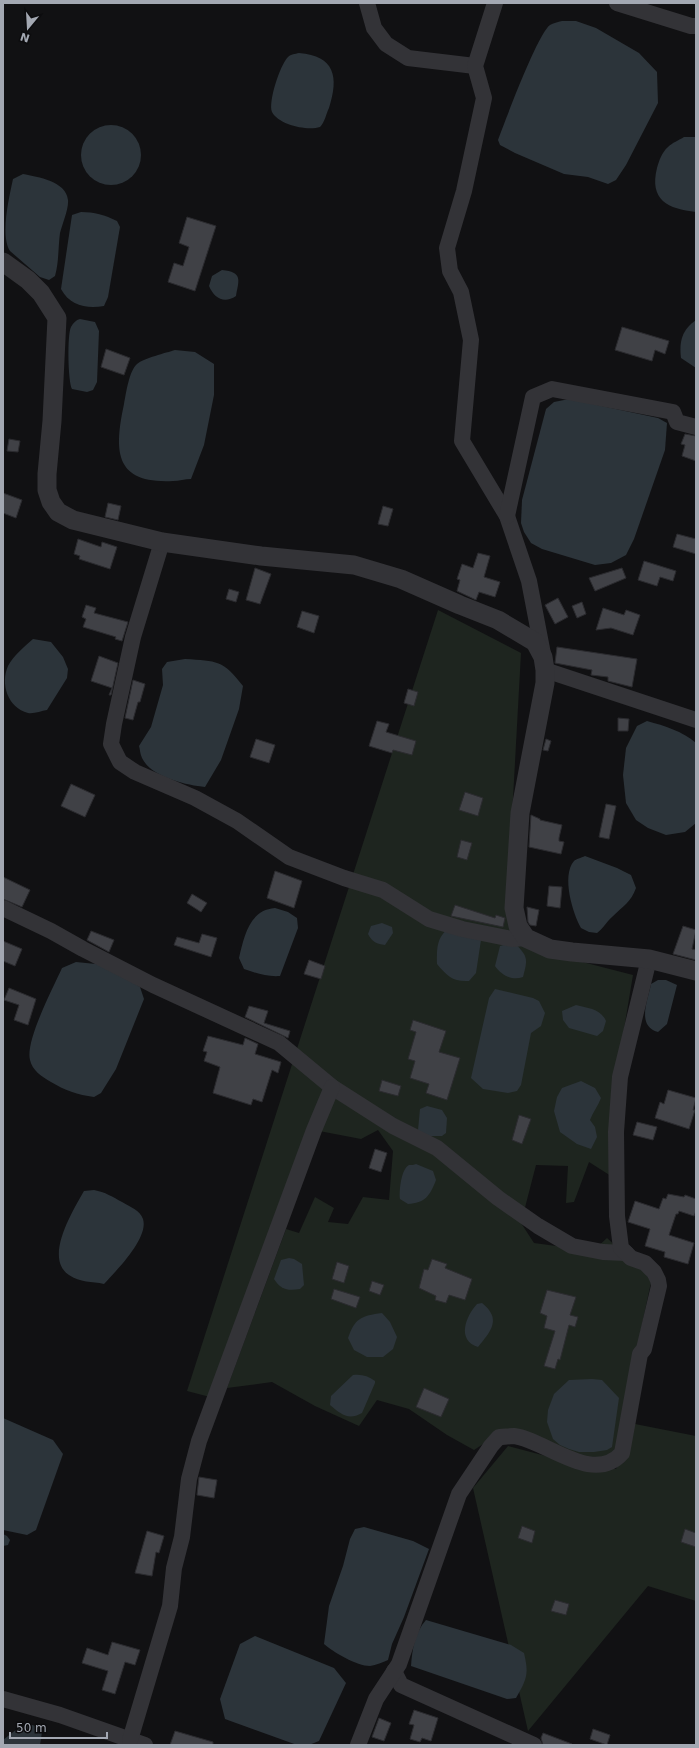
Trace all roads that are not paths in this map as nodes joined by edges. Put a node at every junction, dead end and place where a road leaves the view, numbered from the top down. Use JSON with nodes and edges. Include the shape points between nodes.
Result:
{"nodes":[{"id":1,"x":367,"y":3,"type":"edge"},
{"id":2,"x":496,"y":3,"type":"edge"},
{"id":3,"x":617,"y":3,"type":"edge"},
{"id":4,"x":696,"y":26,"type":"edge"},
{"id":5,"x":474,"y":66,"type":"junction"},
{"id":6,"x":3,"y":262,"type":"edge"},
{"id":7,"x":696,"y":427,"type":"edge"},
{"id":8,"x":507,"y":516,"type":"junction"},
{"id":9,"x":162,"y":542,"type":"junction"},
{"id":10,"x":544,"y":664,"type":"junction"},
{"id":11,"x":696,"y":720,"type":"edge"},
{"id":12,"x":3,"y":908,"type":"edge"},
{"id":13,"x":526,"y":938,"type":"junction"},
{"id":14,"x":649,"y":959,"type":"junction"},
{"id":15,"x":696,"y":971,"type":"edge"},
{"id":16,"x":332,"y":1087,"type":"junction"},
{"id":17,"x":626,"y":1253,"type":"junction"},
{"id":18,"x":394,"y":1671,"type":"junction"},
{"id":19,"x":3,"y":1698,"type":"edge"},
{"id":20,"x":130,"y":1740,"type":"junction"},
{"id":21,"x":145,"y":1745,"type":"edge"},
{"id":22,"x":358,"y":1745,"type":"edge"},
{"id":23,"x":534,"y":1745,"type":"edge"}],
"edges":[{"from":1,"to":5,"type":"street","via":[[374,28],[386,44],[408,58]]},
{"from":2,"to":5,"type":"street"},
{"from":3,"to":4,"type":"street"},
{"from":5,"to":8,"type":"street","via":[[484,98],[464,191],[447,248],[450,271],[461,292],[471,340],[462,441]]},
{"from":6,"to":9,"type":"street","via":[[37,289],[57,318],[47,474],[47,490],[51,502],[58,512],[73,520]]},
{"from":7,"to":8,"type":"street","via":[[677,422],[673,412],[623,402],[552,389],[533,396]]},
{"from":8,"to":10,"type":"street","via":[[529,581]]},
{"from":9,"to":10,"type":"street","via":[[261,556],[354,565],[401,579],[498,620],[534,642]]},
{"from":9,"to":13,"type":"street","via":[[133,637],[114,724],[111,744],[120,762],[135,772],[195,798],[237,821],[289,857],[383,890],[429,919],[512,939]]},
{"from":10,"to":11,"type":"street"},
{"from":10,"to":13,"type":"street","via":[[545,683],[520,820],[514,908],[518,926]]},
{"from":12,"to":16,"type":"street","via":[[51,930],[153,985],[279,1043]]},
{"from":13,"to":14,"type":"street","via":[[550,949]]},
{"from":14,"to":15,"type":"street"},
{"from":14,"to":17,"type":"street","via":[[620,1077],[616,1132],[617,1216],[621,1248]]},
{"from":16,"to":17,"type":"street","via":[[393,1126],[437,1148],[504,1202],[572,1246]]},
{"from":16,"to":20,"type":"street","via":[[199,1441],[189,1479],[170,1606]]},
{"from":17,"to":18,"type":"street","via":[[631,1258],[645,1263],[654,1272],[659,1286],[644,1349],[640,1354],[622,1453],[614,1460],[601,1465],[584,1463],[514,1436],[499,1437],[459,1494],[399,1664]]},
{"from":18,"to":22,"type":"street","via":[[376,1699]]},
{"from":18,"to":23,"type":"street","via":[[402,1685]]},
{"from":19,"to":20,"type":"street"},
{"from":20,"to":21,"type":"street"}]}
